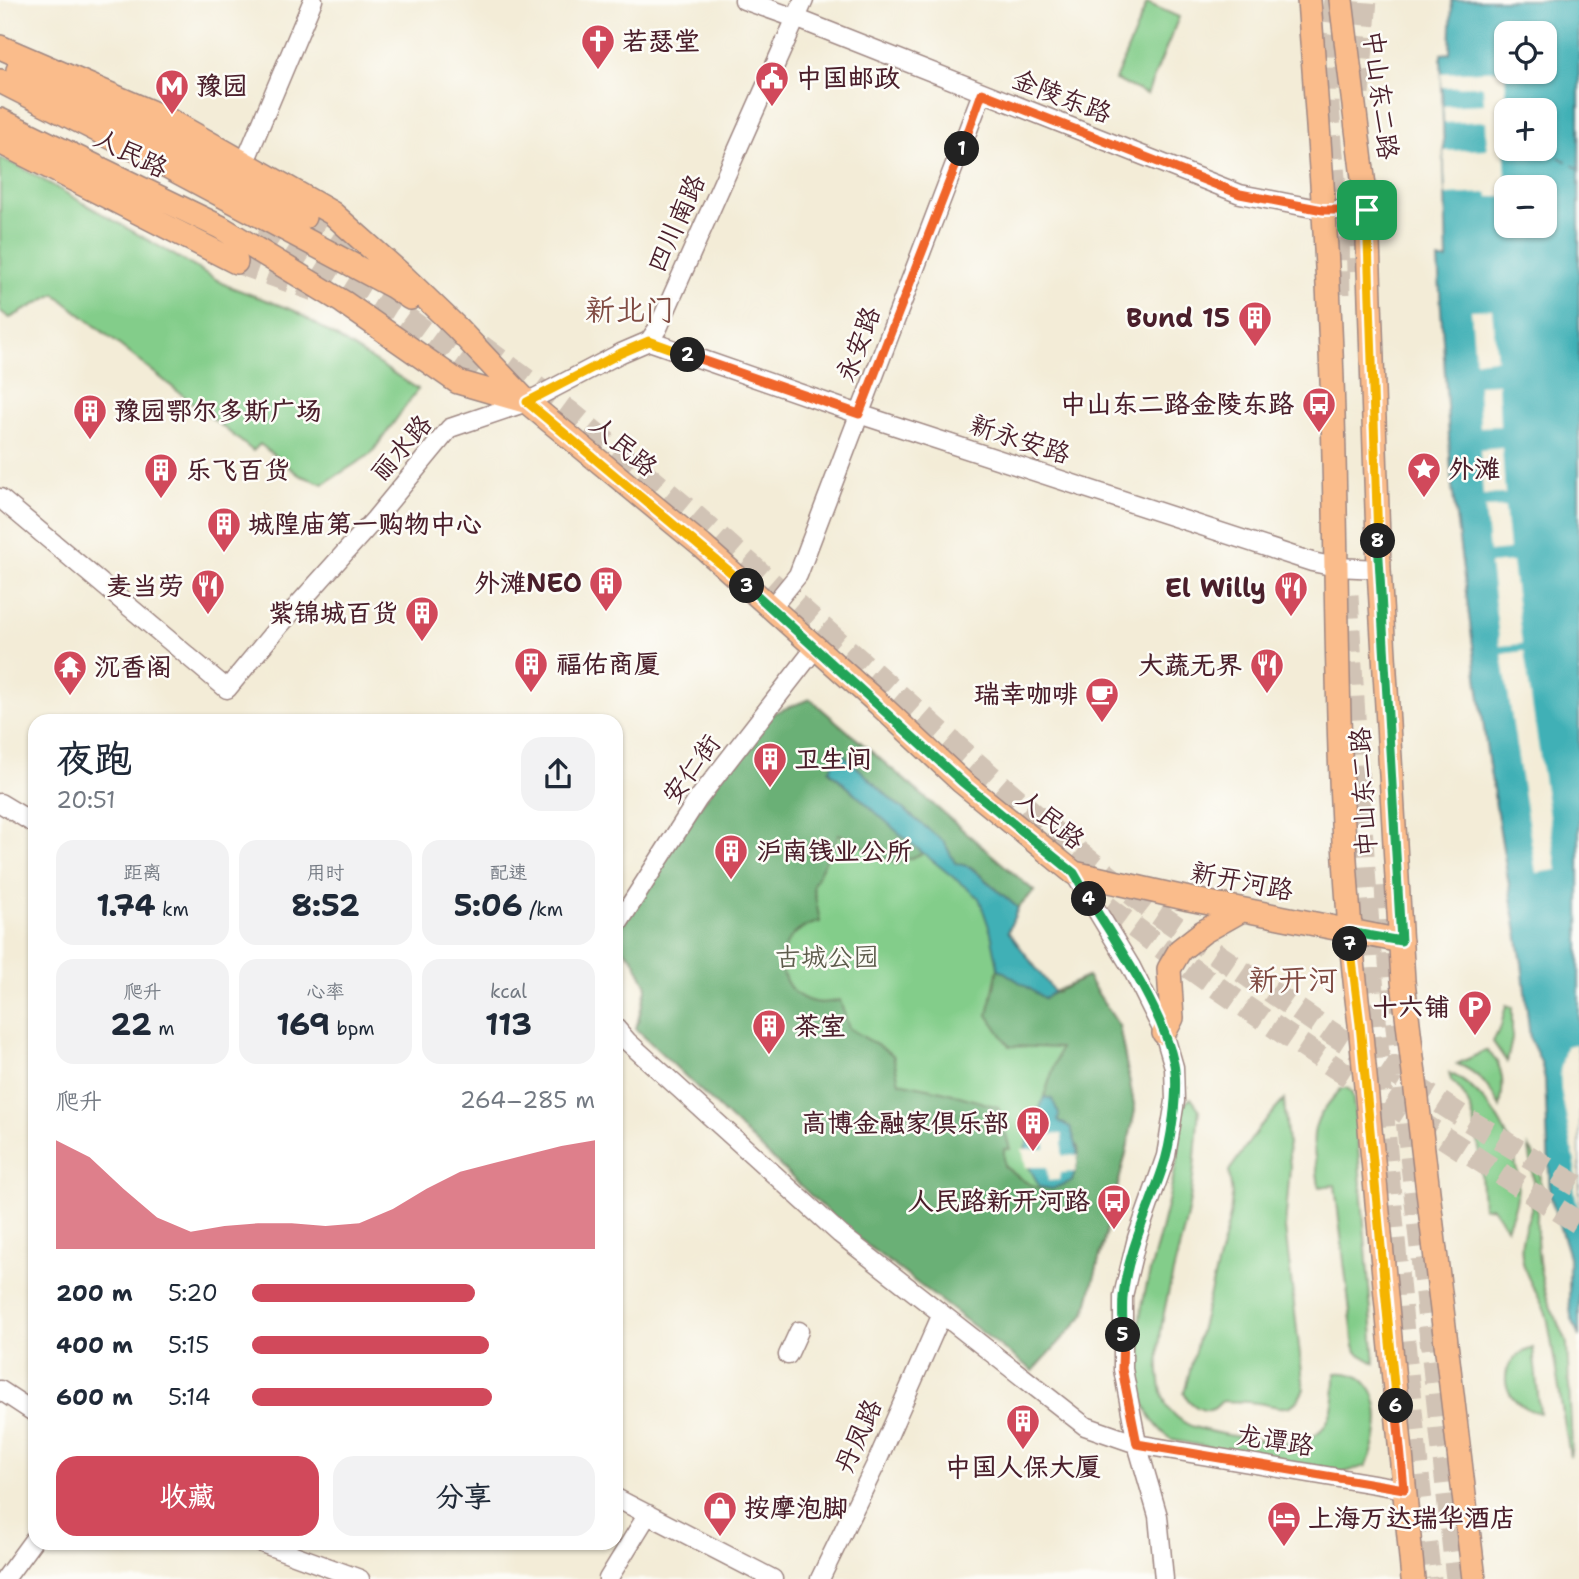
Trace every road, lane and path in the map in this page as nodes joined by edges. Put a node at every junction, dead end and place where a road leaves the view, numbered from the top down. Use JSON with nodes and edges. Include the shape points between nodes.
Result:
{"nodes":[{"id":1,"x":313,"y":0,"type":"edge"},
{"id":2,"x":744,"y":0,"type":"edge"},
{"id":3,"x":804,"y":0,"type":"edge"},
{"id":4,"x":1309,"y":0,"type":"edge"},
{"id":5,"x":1341,"y":0,"type":"edge"},
{"id":6,"x":797,"y":19,"type":"junction"},
{"id":7,"x":0,"y":47,"type":"edge"},
{"id":8,"x":0,"y":63,"type":"edge"},
{"id":9,"x":0,"y":81,"type":"edge"},
{"id":10,"x":982,"y":93,"type":"junction"},
{"id":11,"x":0,"y":120,"type":"edge"},
{"id":12,"x":0,"y":142,"type":"edge"},
{"id":13,"x":245,"y":162,"type":"junction"},
{"id":14,"x":1323,"y":210,"type":"junction"},
{"id":15,"x":1367,"y":210,"type":"junction"},
{"id":16,"x":304,"y":217,"type":"tunnel mouth"},
{"id":17,"x":236,"y":262,"type":"tunnel mouth"},
{"id":18,"x":457,"y":328,"type":"junction"},
{"id":19,"x":649,"y":341,"type":"junction"},
{"id":20,"x":527,"y":402,"type":"junction"},
{"id":21,"x":859,"y":414,"type":"junction"},
{"id":22,"x":0,"y":498,"type":"edge"},
{"id":23,"x":1336,"y":567,"type":"junction"},
{"id":24,"x":1379,"y":569,"type":"junction"},
{"id":25,"x":772,"y":607,"type":"junction"},
{"id":26,"x":816,"y":647,"type":"junction"},
{"id":27,"x":0,"y":803,"type":"edge"},
{"id":28,"x":28,"y":820,"type":"edge"},
{"id":29,"x":1074,"y":873,"type":"junction"},
{"id":30,"x":1242,"y":910,"type":"junction"},
{"id":31,"x":623,"y":917,"type":"edge"},
{"id":32,"x":1349,"y":932,"type":"junction"},
{"id":33,"x":1401,"y":941,"type":"junction"},
{"id":34,"x":1164,"y":1032,"type":"junction"},
{"id":35,"x":623,"y":1036,"type":"edge"},
{"id":36,"x":942,"y":1314,"type":"junction"},
{"id":37,"x":799,"y":1331,"type":"dead end"},
{"id":38,"x":788,"y":1355,"type":"dead end"},
{"id":39,"x":0,"y":1390,"type":"edge"},
{"id":40,"x":28,"y":1408,"type":"edge"},
{"id":41,"x":1137,"y":1444,"type":"junction"},
{"id":42,"x":1404,"y":1489,"type":"junction"},
{"id":43,"x":623,"y":1502,"type":"edge"},
{"id":44,"x":648,"y":1514,"type":"junction"},
{"id":45,"x":28,"y":1548,"type":"edge"},
{"id":46,"x":285,"y":1550,"type":"edge"},
{"id":47,"x":5,"y":1579,"type":"edge"},
{"id":48,"x":360,"y":1579,"type":"edge"},
{"id":49,"x":608,"y":1579,"type":"edge"},
{"id":50,"x":774,"y":1579,"type":"edge"},
{"id":51,"x":820,"y":1579,"type":"edge"},
{"id":52,"x":1164,"y":1579,"type":"edge"},
{"id":53,"x":1413,"y":1579,"type":"edge"},
{"id":54,"x":1474,"y":1579,"type":"edge"}],
"edges":[{"from":1,"to":13,"type":"street"},
{"from":2,"to":6,"type":"street","name":"金陵东路"},
{"from":3,"to":6,"type":"street","name":"四川南路"},
{"from":4,"to":14,"type":"main road","name":"中山东二路"},
{"from":5,"to":15,"type":"main road","name":"中山东二路"},
{"from":6,"to":10,"type":"street","name":"金陵东路"},
{"from":6,"to":19,"type":"street","name":"四川南路"},
{"from":7,"to":13,"type":"main road","name":"人民路","via":[[167,119]]},
{"from":8,"to":16,"type":"main road","via":[[224,172]]},
{"from":9,"to":18,"type":"main road","name":"人民路","via":[[380,279]]},
{"from":10,"to":14,"type":"street","name":"金陵东路","via":[[1240,194]]},
{"from":10,"to":21,"type":"street","name":"永安路"},
{"from":11,"to":20,"type":"main road","name":"人民路","via":[[220,227],[343,302],[458,382]]},
{"from":12,"to":17,"type":"main road"},
{"from":13,"to":18,"type":"main road","name":"人民路","via":[[332,213]]},
{"from":14,"to":15,"type":"street","name":"金陵东路"},
{"from":14,"to":23,"type":"main road","name":"中山东二路"},
{"from":15,"to":24,"type":"main road","name":"中山东二路"},
{"from":18,"to":20,"type":"main road","name":"人民路"},
{"from":19,"to":20,"type":"street"},
{"from":19,"to":21,"type":"street","name":"新永安路"},
{"from":20,"to":22,"type":"street","name":"丽水路","via":[[450,428],[227,689]]},
{"from":20,"to":25,"type":"main road","name":"人民路"},
{"from":21,"to":23,"type":"street","name":"新永安路"},
{"from":21,"to":25,"type":"street","name":"永安路","via":[[798,575]]},
{"from":23,"to":24,"type":"street","name":"新永安路"},
{"from":23,"to":32,"type":"main road","name":"中山东二路"},
{"from":24,"to":33,"type":"main road","name":"中山东二路"},
{"from":25,"to":26,"type":"main road","name":"人民路"},
{"from":26,"to":29,"type":"main road","name":"人民路","via":[[962,782]]},
{"from":26,"to":31,"type":"street","name":"安仁街","via":[[698,799]]},
{"from":27,"to":28,"type":"street"},
{"from":29,"to":30,"type":"main road","name":"新开河路"},
{"from":29,"to":34,"type":"street","name":"人民路"},
{"from":30,"to":32,"type":"main road","name":"新开河路"},
{"from":30,"to":34,"type":"main road","via":[[1180,950],[1169,969],[1172,1018]]},
{"from":32,"to":33,"type":"main road","name":"新开河路"},
{"from":32,"to":42,"type":"main road","name":"中山东二路"},
{"from":33,"to":54,"type":"main road","name":"中山东二路"},
{"from":34,"to":41,"type":"street","name":"人民路","via":[[1174,1068],[1175,1101],[1163,1168],[1137,1238],[1123,1296],[1122,1369]]},
{"from":35,"to":36,"type":"street","name":"龙谭路","via":[[840,1234]]},
{"from":36,"to":41,"type":"street","name":"龙谭路","via":[[1085,1426]]},
{"from":36,"to":51,"type":"street","name":"丹凤路"},
{"from":37,"to":38,"type":"street"},
{"from":39,"to":40,"type":"street"},
{"from":41,"to":42,"type":"street","name":"龙谭路"},
{"from":41,"to":52,"type":"street","name":"人民路","via":[[1158,1516]]},
{"from":42,"to":53,"type":"main road","name":"中山东二路"},
{"from":43,"to":44,"type":"street"},
{"from":44,"to":49,"type":"street"},
{"from":44,"to":50,"type":"street"},
{"from":45,"to":47,"type":"street"},
{"from":46,"to":48,"type":"street"}]}
